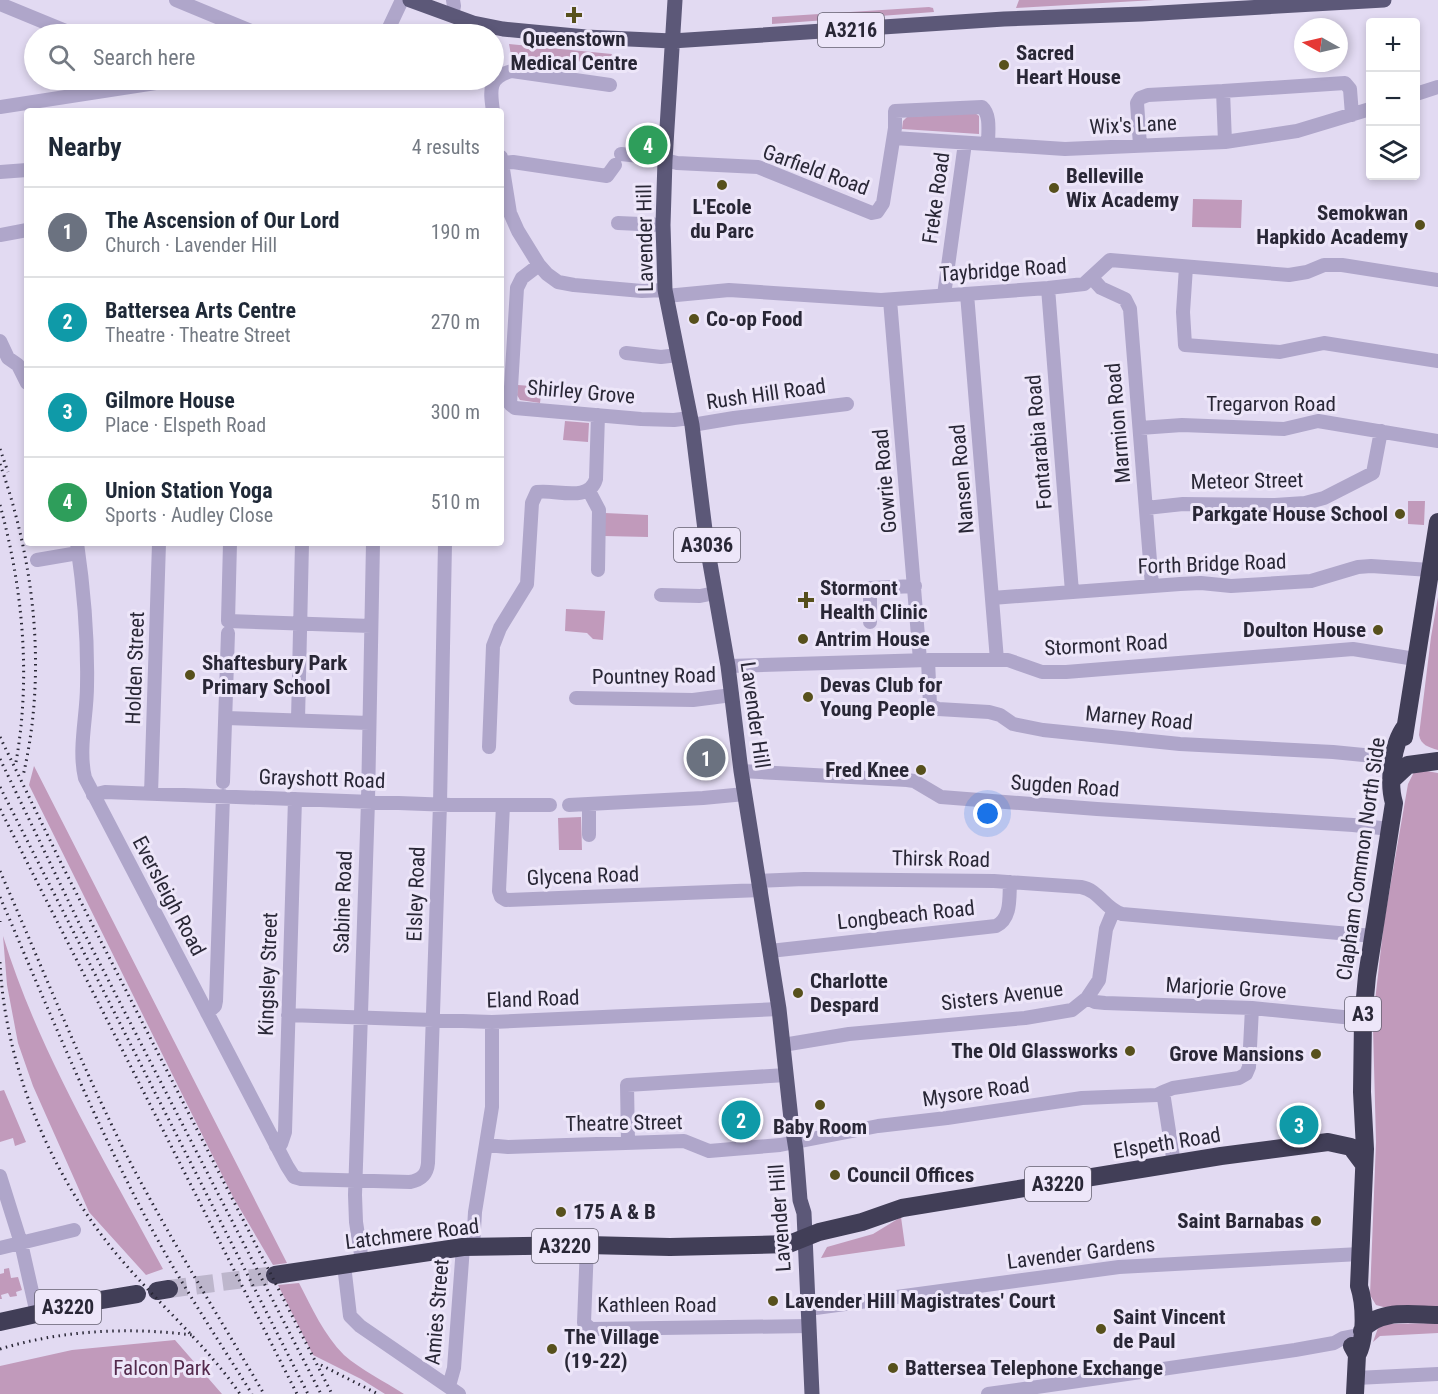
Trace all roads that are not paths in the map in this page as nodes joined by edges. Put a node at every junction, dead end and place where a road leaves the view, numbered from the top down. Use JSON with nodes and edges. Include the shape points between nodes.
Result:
{"nodes":[{"id":1,"x":176,"y":0,"type":"edge"},
{"id":2,"x":402,"y":0,"type":"edge"},
{"id":3,"x":410,"y":0,"type":"edge"},
{"id":4,"x":675,"y":0,"type":"edge"},
{"id":5,"x":1384,"y":0,"type":"edge"},
{"id":6,"x":1353,"y":1,"type":"edge"},
{"id":7,"x":0,"y":4,"type":"edge"},
{"id":8,"x":452,"y":8,"type":"edge"},
{"id":9,"x":49,"y":24,"type":"edge"},
{"id":10,"x":234,"y":24,"type":"edge"},
{"id":11,"x":391,"y":24,"type":"edge"},
{"id":12,"x":478,"y":24,"type":"edge"},
{"id":13,"x":504,"y":29,"type":"edge"},
{"id":14,"x":672,"y":41,"type":"junction"},
{"id":15,"x":504,"y":74,"type":"edge"},
{"id":16,"x":610,"y":85,"type":"dead end"},
{"id":17,"x":1438,"y":87,"type":"edge"},
{"id":18,"x":106,"y":90,"type":"edge"},
{"id":19,"x":491,"y":90,"type":"edge"},
{"id":20,"x":1222,"y":91,"type":"junction"},
{"id":21,"x":1420,"y":93,"type":"edge"},
{"id":22,"x":0,"y":107,"type":"edge"},
{"id":23,"x":493,"y":108,"type":"edge"},
{"id":24,"x":1366,"y":111,"type":"edge"},
{"id":25,"x":1352,"y":115,"type":"junction"},
{"id":26,"x":894,"y":138,"type":"junction"},
{"id":27,"x":1226,"y":142,"type":"junction"},
{"id":28,"x":965,"y":143,"type":"junction"},
{"id":29,"x":988,"y":144,"type":"junction"},
{"id":30,"x":1140,"y":145,"type":"junction"},
{"id":31,"x":504,"y":160,"type":"edge"},
{"id":32,"x":665,"y":160,"type":"junction"},
{"id":33,"x":24,"y":170,"type":"edge"},
{"id":34,"x":0,"y":172,"type":"edge"},
{"id":35,"x":504,"y":172,"type":"edge"},
{"id":36,"x":618,"y":223,"type":"dead end"},
{"id":37,"x":663,"y":225,"type":"junction"},
{"id":38,"x":24,"y":231,"type":"edge"},
{"id":39,"x":0,"y":235,"type":"edge"},
{"id":40,"x":539,"y":265,"type":"junction"},
{"id":41,"x":1186,"y":267,"type":"junction"},
{"id":42,"x":1092,"y":278,"type":"junction"},
{"id":43,"x":1438,"y":279,"type":"edge"},
{"id":44,"x":1048,"y":288,"type":"junction"},
{"id":45,"x":666,"y":293,"type":"junction"},
{"id":46,"x":967,"y":294,"type":"junction"},
{"id":47,"x":944,"y":295,"type":"junction"},
{"id":48,"x":890,"y":300,"type":"junction"},
{"id":49,"x":0,"y":341,"type":"edge"},
{"id":50,"x":507,"y":345,"type":"edge"},
{"id":51,"x":627,"y":353,"type":"dead end"},
{"id":52,"x":678,"y":355,"type":"junction"},
{"id":53,"x":21,"y":359,"type":"edge"},
{"id":54,"x":1438,"y":360,"type":"edge"},
{"id":55,"x":847,"y":404,"type":"dead end"},
{"id":56,"x":598,"y":415,"type":"junction"},
{"id":57,"x":691,"y":422,"type":"junction"},
{"id":58,"x":1140,"y":428,"type":"junction"},
{"id":59,"x":1381,"y":431,"type":"junction"},
{"id":60,"x":1438,"y":441,"type":"edge"},
{"id":61,"x":589,"y":490,"type":"junction"},
{"id":62,"x":1146,"y":508,"type":"junction"},
{"id":63,"x":1438,"y":522,"type":"edge"},
{"id":64,"x":159,"y":546,"type":"edge"},
{"id":65,"x":230,"y":546,"type":"edge"},
{"id":66,"x":302,"y":546,"type":"edge"},
{"id":67,"x":373,"y":546,"type":"edge"},
{"id":68,"x":445,"y":546,"type":"edge"},
{"id":69,"x":78,"y":548,"type":"edge"},
{"id":70,"x":37,"y":560,"type":"dead end"},
{"id":71,"x":598,"y":570,"type":"dead end"},
{"id":72,"x":1431,"y":570,"type":"junction"},
{"id":73,"x":915,"y":586,"type":"junction"},
{"id":74,"x":1152,"y":586,"type":"junction"},
{"id":75,"x":1072,"y":591,"type":"junction"},
{"id":76,"x":715,"y":593,"type":"junction"},
{"id":77,"x":661,"y":596,"type":"dead end"},
{"id":78,"x":992,"y":598,"type":"junction"},
{"id":79,"x":870,"y":622,"type":"dead end"},
{"id":80,"x":300,"y":623,"type":"junction"},
{"id":81,"x":371,"y":626,"type":"junction"},
{"id":82,"x":228,"y":627,"type":"junction"},
{"id":83,"x":1415,"y":659,"type":"junction"},
{"id":84,"x":924,"y":660,"type":"junction"},
{"id":85,"x":998,"y":660,"type":"junction"},
{"id":86,"x":728,"y":666,"type":"junction"},
{"id":87,"x":732,"y":695,"type":"junction"},
{"id":88,"x":576,"y":698,"type":"dead end"},
{"id":89,"x":226,"y":718,"type":"junction"},
{"id":90,"x":298,"y":720,"type":"junction"},
{"id":91,"x":369,"y":723,"type":"junction"},
{"id":92,"x":1405,"y":727,"type":"junction"},
{"id":93,"x":489,"y":747,"type":"dead end"},
{"id":94,"x":1438,"y":761,"type":"edge"},
{"id":95,"x":1397,"y":768,"type":"junction"},
{"id":96,"x":741,"y":771,"type":"junction"},
{"id":97,"x":223,"y":789,"type":"junction"},
{"id":98,"x":151,"y":794,"type":"junction"},
{"id":99,"x":745,"y":794,"type":"junction"},
{"id":100,"x":93,"y":795,"type":"junction"},
{"id":101,"x":295,"y":799,"type":"junction"},
{"id":102,"x":368,"y":801,"type":"junction"},
{"id":103,"x":440,"y":804,"type":"junction"},
{"id":104,"x":590,"y":804,"type":"junction"},
{"id":105,"x":503,"y":805,"type":"junction"},
{"id":106,"x":550,"y":805,"type":"dead end"},
{"id":107,"x":569,"y":806,"type":"dead end"},
{"id":108,"x":1390,"y":829,"type":"junction"},
{"id":109,"x":589,"y":835,"type":"dead end"},
{"id":110,"x":1010,"y":882,"type":"junction"},
{"id":111,"x":760,"y":886,"type":"junction"},
{"id":112,"x":1113,"y":912,"type":"junction"},
{"id":113,"x":1373,"y":936,"type":"junction"},
{"id":114,"x":770,"y":951,"type":"junction"},
{"id":115,"x":1087,"y":998,"type":"junction"},
{"id":116,"x":1252,"y":1008,"type":"junction"},
{"id":117,"x":779,"y":1009,"type":"junction"},
{"id":118,"x":207,"y":1012,"type":"junction"},
{"id":119,"x":288,"y":1015,"type":"junction"},
{"id":120,"x":361,"y":1017,"type":"junction"},
{"id":121,"x":433,"y":1019,"type":"junction"},
{"id":122,"x":1363,"y":1019,"type":"junction"},
{"id":123,"x":492,"y":1022,"type":"junction"},
{"id":124,"x":783,"y":1045,"type":"junction"},
{"id":125,"x":786,"y":1075,"type":"junction"},
{"id":126,"x":1163,"y":1092,"type":"junction"},
{"id":127,"x":1363,"y":1117,"type":"junction"},
{"id":128,"x":628,"y":1142,"type":"junction"},
{"id":129,"x":1328,"y":1142,"type":"junction"},
{"id":130,"x":795,"y":1143,"type":"junction"},
{"id":131,"x":486,"y":1145,"type":"junction"},
{"id":132,"x":276,"y":1146,"type":"junction"},
{"id":133,"x":1364,"y":1163,"type":"junction"},
{"id":134,"x":1174,"y":1164,"type":"junction"},
{"id":135,"x":0,"y":1176,"type":"edge"},
{"id":136,"x":356,"y":1181,"type":"junction"},
{"id":137,"x":74,"y":1230,"type":"dead end"},
{"id":138,"x":805,"y":1236,"type":"junction"},
{"id":139,"x":21,"y":1243,"type":"junction"},
{"id":140,"x":587,"y":1245,"type":"junction"},
{"id":141,"x":468,"y":1247,"type":"junction"},
{"id":142,"x":0,"y":1248,"type":"edge"},
{"id":143,"x":1360,"y":1254,"type":"junction"},
{"id":144,"x":353,"y":1263,"type":"junction"},
{"id":145,"x":275,"y":1275,"type":"tunnel mouth"},
{"id":146,"x":136,"y":1294,"type":"dead end"},
{"id":147,"x":1357,"y":1301,"type":"junction"},
{"id":148,"x":808,"y":1309,"type":"junction"},
{"id":149,"x":37,"y":1314,"type":"junction"},
{"id":150,"x":1387,"y":1315,"type":"junction"},
{"id":151,"x":1438,"y":1315,"type":"edge"},
{"id":152,"x":0,"y":1322,"type":"edge"},
{"id":153,"x":809,"y":1326,"type":"junction"},
{"id":154,"x":1357,"y":1334,"type":"junction"},
{"id":155,"x":1438,"y":1374,"type":"edge"},
{"id":156,"x":1355,"y":1386,"type":"edge"},
{"id":157,"x":454,"y":1390,"type":"edge"},
{"id":158,"x":812,"y":1394,"type":"edge"},
{"id":159,"x":988,"y":1394,"type":"edge"}],
"edges":[{"from":1,"to":10,"type":"street"},
{"from":2,"to":11,"type":"street"},
{"from":3,"to":8,"type":"main road","number":"A3216"},
{"from":4,"to":14,"type":"main road","number":"A3036"},
{"from":5,"to":6,"type":"main road","number":"A3216"},
{"from":6,"to":14,"type":"main road","number":"A3216"},
{"from":7,"to":9,"type":"street"},
{"from":8,"to":12,"type":"main road","number":"A3216"},
{"from":13,"to":14,"type":"main road","number":"A3216"},
{"from":14,"to":32,"type":"main road","name":"Lavender Hill","number":"A3036"},
{"from":15,"to":16,"type":"street","via":[[512,71]]},
{"from":17,"to":21,"type":"street"},
{"from":18,"to":22,"type":"street"},
{"from":19,"to":23,"type":"street"},
{"from":20,"to":25,"type":"street","via":[[1345,83],[1350,89]]},
{"from":20,"to":27,"type":"street"},
{"from":20,"to":30,"type":"street","via":[[1140,98]]},
{"from":24,"to":25,"type":"street","name":"Wix's Lane"},
{"from":25,"to":27,"type":"street","name":"Wix's Lane","via":[[1297,131]]},
{"from":26,"to":28,"type":"street","name":"Wix's Lane"},
{"from":26,"to":29,"type":"street","via":[[895,111],[982,107],[988,117]]},
{"from":26,"to":32,"type":"street","name":"Garfield Road","via":[[883,203],[872,213],[758,167]]},
{"from":27,"to":30,"type":"street","name":"Wix's Lane"},
{"from":28,"to":29,"type":"street","name":"Wix's Lane"},
{"from":28,"to":47,"type":"street","name":"Freke Road"},
{"from":29,"to":30,"type":"street","name":"Wix's Lane","via":[[1065,149]]},
{"from":31,"to":32,"type":"street","via":[[607,176],[618,160]]},
{"from":32,"to":37,"type":"main road","name":"Lavender Hill","number":"A3036"},
{"from":33,"to":34,"type":"street"},
{"from":35,"to":40,"type":"street","via":[[512,219]]},
{"from":36,"to":37,"type":"street"},
{"from":37,"to":45,"type":"main road","name":"Lavender Hill","number":"A3036"},
{"from":38,"to":39,"type":"street"},
{"from":40,"to":45,"type":"street","name":"Taybridge Road","via":[[563,284]]},
{"from":40,"to":50,"type":"street","name":"Shirley Grove","via":[[518,284]]},
{"from":41,"to":42,"type":"street","name":"Taybridge Road","via":[[1110,260]]},
{"from":41,"to":43,"type":"street","name":"Taybridge Road","via":[[1289,275],[1342,265]]},
{"from":41,"to":54,"type":"street","via":[[1185,345],[1280,352],[1324,343]]},
{"from":42,"to":44,"type":"street","name":"Taybridge Road","via":[[1084,284]]},
{"from":42,"to":58,"type":"street","name":"Marmion Road","via":[[1101,288],[1125,299],[1129,306]]},
{"from":44,"to":46,"type":"street","name":"Taybridge Road"},
{"from":44,"to":75,"type":"street","name":"Fontarabia Road"},
{"from":45,"to":48,"type":"street","name":"Taybridge Road","via":[[729,290]]},
{"from":45,"to":52,"type":"main road","name":"Lavender Hill","number":"A3036"},
{"from":46,"to":47,"type":"street","name":"Taybridge Road"},
{"from":46,"to":78,"type":"street","name":"Nansen Road"},
{"from":47,"to":48,"type":"street","name":"Taybridge Road"},
{"from":48,"to":73,"type":"street","name":"Gowrie Road"},
{"from":49,"to":53,"type":"street","via":[[8,358]]},
{"from":50,"to":56,"type":"street","name":"Shirley Grove","via":[[509,398],[513,407]]},
{"from":51,"to":52,"type":"street"},
{"from":52,"to":57,"type":"main road","name":"Lavender Hill","number":"A3036"},
{"from":55,"to":57,"type":"street","name":"Rush Hill Road"},
{"from":56,"to":57,"type":"street","name":"Shirley Grove"},
{"from":56,"to":61,"type":"street","via":[[596,478]]},
{"from":57,"to":76,"type":"main road","name":"Lavender Hill","number":"A3036"},
{"from":58,"to":59,"type":"street","name":"Tregarvon Road","via":[[1182,425],[1284,429],[1318,421]]},
{"from":58,"to":62,"type":"street","name":"Marmion Road"},
{"from":59,"to":60,"type":"street","name":"Tregarvon Road"},
{"from":59,"to":62,"type":"street","name":"Meteor Street","via":[[1373,473],[1324,498],[1288,505],[1183,504]]},
{"from":61,"to":71,"type":"street","via":[[599,510]]},
{"from":61,"to":93,"type":"street","via":[[544,491],[534,497],[527,584],[493,646]]},
{"from":62,"to":74,"type":"street","name":"Marmion Road"},
{"from":63,"to":72,"type":"highway","name":"Clapham Common North Side"},
{"from":64,"to":98,"type":"street","name":"Holden Street"},
{"from":65,"to":82,"type":"street"},
{"from":66,"to":80,"type":"street"},
{"from":67,"to":81,"type":"street","name":"Sabine Road"},
{"from":68,"to":103,"type":"street","name":"Elsley Road"},
{"from":69,"to":70,"type":"street","name":"Eversleigh Road"},
{"from":69,"to":100,"type":"street","name":"Eversleigh Road","via":[[87,650],[83,766]]},
{"from":72,"to":74,"type":"street","name":"Forth Bridge Road","via":[[1371,566],[1311,581]]},
{"from":72,"to":83,"type":"highway","name":"Clapham Common North Side"},
{"from":73,"to":79,"type":"street","via":[[870,588]]},
{"from":73,"to":84,"type":"street","name":"Gowrie Road"},
{"from":74,"to":75,"type":"street","name":"Forth Bridge Road"},
{"from":75,"to":78,"type":"street","name":"Forth Bridge Road"},
{"from":76,"to":77,"type":"street"},
{"from":76,"to":86,"type":"main road","name":"Lavender Hill","number":"A3036"},
{"from":78,"to":85,"type":"street","name":"Nansen Road"},
{"from":80,"to":81,"type":"street"},
{"from":80,"to":82,"type":"street"},
{"from":80,"to":90,"type":"street"},
{"from":81,"to":91,"type":"street","name":"Sabine Road"},
{"from":82,"to":89,"type":"street"},
{"from":83,"to":85,"type":"street","name":"Stormont Road","via":[[1353,649],[1058,672],[1042,672]]},
{"from":83,"to":92,"type":"highway","name":"Clapham Common North Side"},
{"from":84,"to":85,"type":"street","name":"Stormont Road"},
{"from":84,"to":86,"type":"street","name":"Stormont Road"},
{"from":84,"to":95,"type":"street","name":"Marney Road","via":[[933,708],[989,712],[1024,727],[1180,744],[1333,752]]},
{"from":86,"to":87,"type":"main road","name":"Lavender Hill","number":"A3036"},
{"from":87,"to":88,"type":"street","name":"Pountney Road","via":[[693,700]]},
{"from":87,"to":96,"type":"main road","name":"Lavender Hill","number":"A3036"},
{"from":89,"to":90,"type":"street"},
{"from":89,"to":97,"type":"street"},
{"from":90,"to":91,"type":"street"},
{"from":91,"to":102,"type":"street","name":"Sabine Road"},
{"from":92,"to":94,"type":"highway","name":"Clapham Common North Side","via":[[1413,747]]},
{"from":92,"to":95,"type":"highway","name":"Clapham Common North Side"},
{"from":94,"to":95,"type":"highway"},
{"from":95,"to":108,"type":"highway","name":"Clapham Common North Side","number":"A3","via":[[1391,792],[1394,803]]},
{"from":96,"to":99,"type":"main road","name":"Lavender Hill","number":"A3036"},
{"from":96,"to":108,"type":"street","name":"Sugden Road","via":[[907,780],[941,797]]},
{"from":97,"to":98,"type":"street","name":"Grayshott Road"},
{"from":97,"to":101,"type":"street","name":"Grayshott Road"},
{"from":97,"to":118,"type":"street","via":[[216,1001]]},
{"from":98,"to":100,"type":"street","name":"Grayshott Road"},
{"from":99,"to":104,"type":"street"},
{"from":99,"to":111,"type":"main road","name":"Lavender Hill","number":"A3036"},
{"from":100,"to":118,"type":"street","name":"Eversleigh Road"},
{"from":101,"to":102,"type":"street","name":"Grayshott Road"},
{"from":101,"to":119,"type":"street","name":"Kingsley Street"},
{"from":102,"to":103,"type":"street","name":"Grayshott Road"},
{"from":102,"to":120,"type":"street","name":"Sabine Road"},
{"from":103,"to":105,"type":"street","name":"Grayshott Road"},
{"from":103,"to":121,"type":"street","name":"Elsley Road"},
{"from":104,"to":107,"type":"street"},
{"from":104,"to":109,"type":"street"},
{"from":105,"to":106,"type":"street","name":"Grayshott Road"},
{"from":105,"to":111,"type":"street","name":"Glycena Road","via":[[499,891],[506,900]]},
{"from":108,"to":113,"type":"highway","name":"Clapham Common North Side","number":"A3"},
{"from":110,"to":111,"type":"street","name":"Thirsk Road","via":[[773,879]]},
{"from":110,"to":112,"type":"street","name":"Thirsk Road","via":[[1090,889]]},
{"from":110,"to":114,"type":"street","name":"Longbeach Road","via":[[1008,914],[996,926]]},
{"from":111,"to":114,"type":"main road","name":"Lavender Hill","number":"A3036"},
{"from":112,"to":113,"type":"street"},
{"from":112,"to":115,"type":"street","name":"Sisters Avenue","via":[[1106,929],[1099,980]]},
{"from":113,"to":122,"type":"highway","name":"Clapham Common North Side","number":"A3"},
{"from":114,"to":117,"type":"main road","name":"Lavender Hill","number":"A3036"},
{"from":115,"to":116,"type":"street","name":"Marjorie Grove","via":[[1105,1003]]},
{"from":115,"to":124,"type":"street","name":"Sisters Avenue","via":[[1064,1013],[849,1034]]},
{"from":116,"to":122,"type":"street","name":"Marjorie Grove"},
{"from":116,"to":126,"type":"street","name":"Mysore Road","via":[[1246,1074]]},
{"from":117,"to":123,"type":"street","name":"Eland Road"},
{"from":117,"to":124,"type":"main road","name":"Lavender Hill","number":"A3036"},
{"from":118,"to":132,"type":"street","name":"Eversleigh Road"},
{"from":119,"to":120,"type":"street","name":"Eland Road"},
{"from":119,"to":132,"type":"street","name":"Kingsley Street","via":[[285,1132],[281,1144]]},
{"from":120,"to":121,"type":"street","name":"Eland Road"},
{"from":120,"to":136,"type":"street","name":"Sabine Road"},
{"from":121,"to":123,"type":"street","name":"Eland Road"},
{"from":121,"to":136,"type":"street","name":"Elsley Road","via":[[425,1174],[410,1182]]},
{"from":122,"to":127,"type":"highway","name":"Clapham Common North Side","number":"A3"},
{"from":123,"to":131,"type":"street","name":"Amies Street","via":[[492,1107]]},
{"from":124,"to":125,"type":"main road","name":"Lavender Hill","number":"A3036"},
{"from":125,"to":128,"type":"street","via":[[627,1085]]},
{"from":125,"to":130,"type":"main road","name":"Lavender Hill","number":"A3036"},
{"from":126,"to":130,"type":"street","name":"Mysore Road","via":[[1082,1098],[878,1126]]},
{"from":126,"to":134,"type":"street"},
{"from":127,"to":129,"type":"highway","name":"Elspeth Road","number":"A3220","via":[[1351,1132]]},
{"from":127,"to":133,"type":"highway","name":"Clapham Common North Side","number":"A3"},
{"from":128,"to":130,"type":"street","name":"Theatre Street","via":[[688,1141],[709,1151]]},
{"from":128,"to":131,"type":"street","name":"Theatre Street"},
{"from":129,"to":133,"type":"highway","name":"Elspeth Road","number":"A3220","via":[[1351,1147]]},
{"from":129,"to":134,"type":"highway","name":"Elspeth Road","number":"A3220"},
{"from":130,"to":138,"type":"main road","name":"Lavender Hill","number":"A3036"},
{"from":131,"to":141,"type":"street","name":"Amies Street"},
{"from":132,"to":136,"type":"street","name":"Eversleigh Road","via":[[296,1178]]},
{"from":133,"to":143,"type":"highway","name":"Clapham Common North Side","number":"A3"},
{"from":134,"to":138,"type":"highway","name":"Elspeth Road","number":"A3220","via":[[902,1208]]},
{"from":135,"to":139,"type":"street"},
{"from":136,"to":144,"type":"street","name":"Sabine Road"},
{"from":137,"to":139,"type":"street"},
{"from":138,"to":140,"type":"highway","name":"Latchmere Road","number":"A3220","via":[[789,1244],[770,1245]]},
{"from":138,"to":148,"type":"main road","name":"Lavender Hill","number":"A3036"},
{"from":139,"to":142,"type":"street"},
{"from":139,"to":149,"type":"street"},
{"from":140,"to":141,"type":"highway","name":"Latchmere Road","number":"A3220"},
{"from":140,"to":153,"type":"street","name":"Kathleen Road","via":[[585,1323],[591,1329]]},
{"from":141,"to":144,"type":"highway","name":"Latchmere Road","number":"A3220"},
{"from":141,"to":157,"type":"street","name":"Amies Street","via":[[463,1265]]},
{"from":143,"to":147,"type":"highway","name":"Clapham Common North Side","number":"A3"},
{"from":143,"to":148,"type":"street","name":"Lavender Gardens","via":[[1119,1267]]},
{"from":144,"to":145,"type":"highway","name":"Latchmere Road","number":"A3220"},
{"from":144,"to":157,"type":"street","name":"Amies Street","via":[[350,1316]]},
{"from":146,"to":149,"type":"highway","number":"A3220"},
{"from":147,"to":150,"type":"highway"},
{"from":147,"to":154,"type":"highway","number":"A3"},
{"from":148,"to":153,"type":"main road","name":"Lavender Hill","number":"A3036"},
{"from":149,"to":152,"type":"highway","number":"A3220"},
{"from":150,"to":151,"type":"highway"},
{"from":150,"to":154,"type":"highway","via":[[1369,1322]]},
{"from":153,"to":158,"type":"main road","name":"Lavender Hill","number":"A3036"},
{"from":154,"to":156,"type":"highway","number":"A3","via":[[1352,1347],[1357,1355]]},
{"from":154,"to":159,"type":"street","via":[[1296,1350]]},
{"from":155,"to":156,"type":"street"}]}
